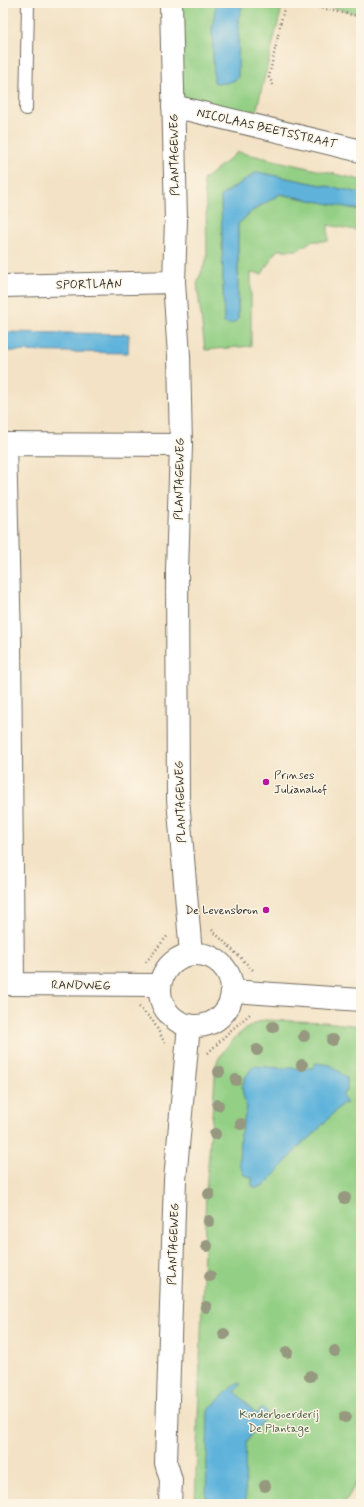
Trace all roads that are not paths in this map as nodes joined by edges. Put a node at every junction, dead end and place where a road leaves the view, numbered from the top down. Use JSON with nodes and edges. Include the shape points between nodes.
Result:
{"nodes":[{"id":1,"x":28,"y":3,"type":"edge"},
{"id":2,"x":171,"y":3,"type":"edge"},
{"id":3,"x":173,"y":106,"type":"junction"},
{"id":4,"x":26,"y":109,"type":"dead end"},
{"id":5,"x":361,"y":151,"type":"edge"},
{"id":6,"x":174,"y":282,"type":"junction"},
{"id":7,"x":3,"y":286,"type":"edge"},
{"id":8,"x":4,"y":444,"type":"edge"},
{"id":9,"x":181,"y":445,"type":"junction"},
{"id":10,"x":6,"y":641,"type":"edge"},
{"id":11,"x":8,"y":788,"type":"edge"},
{"id":12,"x":191,"y":954,"type":"junction"},
{"id":13,"x":8,"y":984,"type":"edge"},
{"id":14,"x":160,"y":985,"type":"junction"},
{"id":15,"x":232,"y":991,"type":"junction"},
{"id":16,"x":361,"y":1000,"type":"edge"},
{"id":17,"x":189,"y":1025,"type":"junction"},
{"id":18,"x":166,"y":1463,"type":"junction"},
{"id":19,"x":154,"y":1504,"type":"edge"},
{"id":20,"x":170,"y":1504,"type":"edge"}],
"edges":[{"from":1,"to":4,"type":"lane"},
{"from":2,"to":3,"type":"street","name":"PLANTAGEWEG"},
{"from":3,"to":5,"type":"street","name":"NICOLAAS BEETSSTRAAT"},
{"from":3,"to":6,"type":"street","name":"PLANTAGEWEG","via":[[176,220]]},
{"from":6,"to":7,"type":"street","name":"SPORTLAAN"},
{"from":6,"to":9,"type":"street","name":"PLANTAGEWEG"},
{"from":8,"to":9,"type":"street"},
{"from":8,"to":10,"type":"street"},
{"from":9,"to":12,"type":"street","name":"PLANTAGEWEG","via":[[177,570],[178,799]]},
{"from":10,"to":11,"type":"street"},
{"from":11,"to":13,"type":"street"},
{"from":12,"to":14,"type":"street","via":[[170,964]]},
{"from":12,"to":15,"type":"street","via":[[203,954],[220,963],[231,978]]},
{"from":13,"to":14,"type":"street","name":"RANDWEG"},
{"from":14,"to":17,"type":"street","via":[[161,999],[167,1011],[177,1020]]},
{"from":15,"to":16,"type":"street"},
{"from":15,"to":17,"type":"street","via":[[228,1007],[216,1020],[201,1025]]},
{"from":17,"to":18,"type":"street","name":"PLANTAGEWEG","via":[[175,1180]]},
{"from":18,"to":19,"type":"street","name":"PLANTAGEWEG","via":[[159,1479]]},
{"from":18,"to":20,"type":"street","name":"PLANTAGEWEG","via":[[171,1480]]}]}
